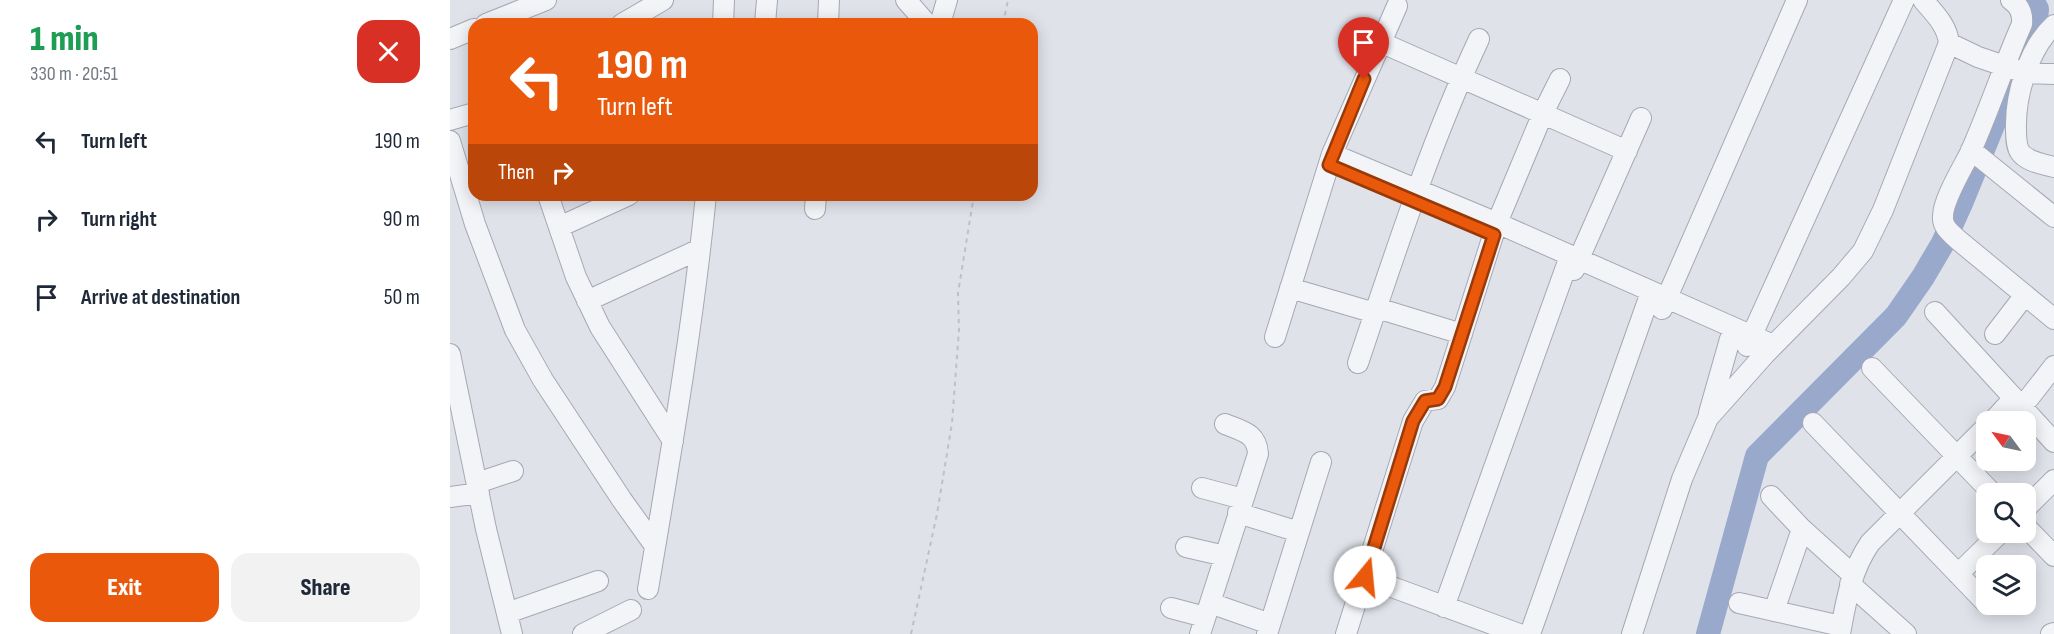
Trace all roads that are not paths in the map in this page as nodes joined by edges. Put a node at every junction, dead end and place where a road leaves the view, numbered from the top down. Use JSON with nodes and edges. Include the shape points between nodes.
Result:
{"nodes":[{"id":1,"x":546,"y":0,"type":"edge"},
{"id":2,"x":663,"y":0,"type":"edge"},
{"id":3,"x":724,"y":0,"type":"edge"},
{"id":4,"x":766,"y":0,"type":"edge"},
{"id":5,"x":829,"y":0,"type":"edge"},
{"id":6,"x":906,"y":0,"type":"edge"},
{"id":7,"x":947,"y":0,"type":"edge"},
{"id":8,"x":1797,"y":0,"type":"edge"},
{"id":9,"x":1904,"y":0,"type":"edge"},
{"id":10,"x":1923,"y":0,"type":"edge"},
{"id":11,"x":2012,"y":0,"type":"edge"},
{"id":12,"x":1397,"y":6,"type":"dead end"},
{"id":13,"x":501,"y":18,"type":"edge"},
{"id":14,"x":632,"y":18,"type":"edge"},
{"id":15,"x":723,"y":18,"type":"edge"},
{"id":16,"x":765,"y":18,"type":"edge"},
{"id":17,"x":828,"y":18,"type":"edge"},
{"id":18,"x":922,"y":18,"type":"edge"},
{"id":19,"x":942,"y":18,"type":"edge"},
{"id":20,"x":2054,"y":25,"type":"edge"},
{"id":21,"x":468,"y":32,"type":"edge"},
{"id":22,"x":450,"y":39,"type":"edge"},
{"id":23,"x":1479,"y":39,"type":"dead end"},
{"id":24,"x":1380,"y":42,"type":"junction"},
{"id":25,"x":1949,"y":43,"type":"junction"},
{"id":26,"x":2003,"y":67,"type":"junction"},
{"id":27,"x":2025,"y":73,"type":"junction"},
{"id":28,"x":2054,"y":74,"type":"edge"},
{"id":29,"x":1461,"y":77,"type":"junction"},
{"id":30,"x":1560,"y":79,"type":"dead end"},
{"id":31,"x":1543,"y":113,"type":"junction"},
{"id":32,"x":468,"y":115,"type":"edge"},
{"id":33,"x":1641,"y":118,"type":"dead end"},
{"id":34,"x":450,"y":120,"type":"edge"},
{"id":35,"x":450,"y":141,"type":"edge"},
{"id":36,"x":1627,"y":151,"type":"junction"},
{"id":37,"x":1973,"y":153,"type":"junction"},
{"id":38,"x":1330,"y":160,"type":"junction"},
{"id":39,"x":2054,"y":167,"type":"edge"},
{"id":40,"x":1414,"y":195,"type":"junction"},
{"id":41,"x":468,"y":201,"type":"edge"},
{"id":42,"x":468,"y":201,"type":"edge"},
{"id":43,"x":550,"y":201,"type":"edge"},
{"id":44,"x":616,"y":201,"type":"edge"},
{"id":45,"x":705,"y":201,"type":"edge"},
{"id":46,"x":2054,"y":217,"type":"edge"},
{"id":47,"x":559,"y":227,"type":"junction"},
{"id":48,"x":1496,"y":229,"type":"junction"},
{"id":49,"x":700,"y":249,"type":"junction"},
{"id":50,"x":1572,"y":263,"type":"junction"},
{"id":51,"x":1290,"y":288,"type":"junction"},
{"id":52,"x":2025,"y":295,"type":"junction"},
{"id":53,"x":587,"y":301,"type":"junction"},
{"id":54,"x":1656,"y":301,"type":"junction"},
{"id":55,"x":1376,"y":310,"type":"junction"},
{"id":56,"x":1935,"y":312,"type":"dead end"},
{"id":57,"x":2054,"y":319,"type":"edge"},
{"id":58,"x":1462,"y":334,"type":"junction"},
{"id":59,"x":1995,"y":334,"type":"dead end"},
{"id":60,"x":1275,"y":337,"type":"dead end"},
{"id":61,"x":1753,"y":344,"type":"junction"},
{"id":62,"x":450,"y":355,"type":"edge"},
{"id":63,"x":1358,"y":363,"type":"dead end"},
{"id":64,"x":2054,"y":366,"type":"edge"},
{"id":65,"x":1872,"y":368,"type":"dead end"},
{"id":66,"x":2021,"y":398,"type":"junction"},
{"id":67,"x":2005,"y":411,"type":"edge"},
{"id":68,"x":1708,"y":418,"type":"junction"},
{"id":69,"x":1813,"y":423,"type":"dead end"},
{"id":70,"x":1225,"y":424,"type":"dead end"},
{"id":71,"x":1976,"y":438,"type":"edge"},
{"id":72,"x":673,"y":441,"type":"junction"},
{"id":73,"x":2054,"y":442,"type":"edge"},
{"id":74,"x":1958,"y":457,"type":"junction"},
{"id":75,"x":1322,"y":462,"type":"dead end"},
{"id":76,"x":513,"y":471,"type":"dead end"},
{"id":77,"x":2054,"y":480,"type":"edge"},
{"id":78,"x":1983,"y":483,"type":"edge"},
{"id":79,"x":478,"y":488,"type":"junction"},
{"id":80,"x":1202,"y":488,"type":"dead end"},
{"id":81,"x":1771,"y":496,"type":"dead end"},
{"id":82,"x":450,"y":497,"type":"edge"},
{"id":83,"x":2036,"y":497,"type":"edge"},
{"id":84,"x":1241,"y":506,"type":"junction"},
{"id":85,"x":1899,"y":513,"type":"junction"},
{"id":86,"x":1802,"y":529,"type":"junction"},
{"id":87,"x":1299,"y":532,"type":"junction"},
{"id":88,"x":2036,"y":537,"type":"edge"},
{"id":89,"x":1990,"y":543,"type":"edge"},
{"id":90,"x":655,"y":546,"type":"junction"},
{"id":91,"x":1186,"y":547,"type":"dead end"},
{"id":92,"x":1225,"y":556,"type":"junction"},
{"id":93,"x":2054,"y":556,"type":"edge"},
{"id":94,"x":1958,"y":574,"type":"junction"},
{"id":95,"x":1365,"y":577,"type":"junction"},
{"id":96,"x":1851,"y":579,"type":"junction"},
{"id":97,"x":598,"y":581,"type":"dead end"},
{"id":98,"x":648,"y":589,"type":"dead end"},
{"id":99,"x":1976,"y":593,"type":"edge"},
{"id":100,"x":1739,"y":603,"type":"dead end"},
{"id":101,"x":1171,"y":608,"type":"dead end"},
{"id":102,"x":1444,"y":608,"type":"junction"},
{"id":103,"x":631,"y":610,"type":"dead end"},
{"id":104,"x":1774,"y":611,"type":"junction"},
{"id":105,"x":507,"y":613,"type":"junction"},
{"id":106,"x":1205,"y":618,"type":"edge"},
{"id":107,"x":1268,"y":629,"type":"edge"},
{"id":108,"x":1841,"y":630,"type":"edge"},
{"id":109,"x":512,"y":634,"type":"edge"},
{"id":110,"x":584,"y":634,"type":"edge"},
{"id":111,"x":1346,"y":634,"type":"edge"},
{"id":112,"x":1519,"y":634,"type":"edge"},
{"id":113,"x":1530,"y":634,"type":"edge"},
{"id":114,"x":1632,"y":634,"type":"edge"},
{"id":115,"x":1906,"y":634,"type":"edge"}],
"edges":[{"from":1,"to":13,"type":"street"},
{"from":2,"to":14,"type":"street"},
{"from":3,"to":15,"type":"street"},
{"from":4,"to":16,"type":"street"},
{"from":5,"to":17,"type":"street"},
{"from":6,"to":18,"type":"street"},
{"from":7,"to":19,"type":"street"},
{"from":8,"to":54,"type":"street"},
{"from":9,"to":61,"type":"street"},
{"from":10,"to":25,"type":"street","via":[[1942,23]]},
{"from":11,"to":26,"type":"street","via":[[2023,17]]},
{"from":12,"to":24,"type":"street"},
{"from":20,"to":27,"type":"street"},
{"from":21,"to":22,"type":"street"},
{"from":23,"to":29,"type":"street"},
{"from":24,"to":29,"type":"street"},
{"from":24,"to":38,"type":"street"},
{"from":25,"to":26,"type":"street"},
{"from":25,"to":61,"type":"street","via":[[1863,251],[1841,277]]},
{"from":26,"to":27,"type":"street"},
{"from":26,"to":37,"type":"street"},
{"from":27,"to":28,"type":"street"},
{"from":27,"to":39,"type":"street","via":[[2016,120],[2019,151],[2026,158]]},
{"from":29,"to":31,"type":"street"},
{"from":29,"to":40,"type":"street"},
{"from":30,"to":31,"type":"street"},
{"from":31,"to":36,"type":"street"},
{"from":31,"to":48,"type":"street"},
{"from":32,"to":34,"type":"street"},
{"from":33,"to":36,"type":"street"},
{"from":35,"to":42,"type":"street"},
{"from":36,"to":50,"type":"street"},
{"from":37,"to":46,"type":"street"},
{"from":37,"to":52,"type":"street","via":[[1945,206],[1943,222],[1957,239]]},
{"from":38,"to":40,"type":"street"},
{"from":38,"to":51,"type":"street"},
{"from":40,"to":48,"type":"street"},
{"from":40,"to":55,"type":"street"},
{"from":41,"to":90,"type":"street","via":[[515,330],[543,380]]},
{"from":43,"to":47,"type":"street"},
{"from":44,"to":47,"type":"street"},
{"from":45,"to":49,"type":"street"},
{"from":47,"to":53,"type":"street"},
{"from":48,"to":50,"type":"street"},
{"from":48,"to":58,"type":"street"},
{"from":49,"to":53,"type":"street"},
{"from":49,"to":72,"type":"street"},
{"from":50,"to":54,"type":"street"},
{"from":50,"to":102,"type":"street"},
{"from":51,"to":55,"type":"street"},
{"from":51,"to":60,"type":"street"},
{"from":52,"to":57,"type":"street"},
{"from":52,"to":59,"type":"street"},
{"from":53,"to":72,"type":"street"},
{"from":54,"to":61,"type":"street"},
{"from":54,"to":113,"type":"street"},
{"from":55,"to":58,"type":"street"},
{"from":55,"to":63,"type":"street"},
{"from":56,"to":66,"type":"street"},
{"from":58,"to":95,"type":"street","via":[[1442,394],[1438,399],[1425,401],[1413,421]]},
{"from":61,"to":68,"type":"street"},
{"from":61,"to":68,"type":"street"},
{"from":62,"to":79,"type":"street"},
{"from":64,"to":66,"type":"street"},
{"from":65,"to":74,"type":"street"},
{"from":66,"to":67,"type":"street"},
{"from":66,"to":73,"type":"street"},
{"from":68,"to":114,"type":"street","via":[[1682,479]]},
{"from":69,"to":85,"type":"street"},
{"from":70,"to":84,"type":"street","via":[[1248,434],[1258,446]]},
{"from":71,"to":74,"type":"street"},
{"from":72,"to":90,"type":"street"},
{"from":74,"to":78,"type":"street"},
{"from":74,"to":85,"type":"street"},
{"from":75,"to":87,"type":"street"},
{"from":76,"to":79,"type":"street"},
{"from":77,"to":83,"type":"street"},
{"from":79,"to":82,"type":"street"},
{"from":79,"to":105,"type":"street"},
{"from":80,"to":84,"type":"street"},
{"from":81,"to":86,"type":"street"},
{"from":84,"to":87,"type":"street"},
{"from":84,"to":92,"type":"street"},
{"from":85,"to":94,"type":"street"},
{"from":85,"to":96,"type":"street","via":[[1870,543]]},
{"from":86,"to":96,"type":"street"},
{"from":86,"to":104,"type":"street"},
{"from":87,"to":107,"type":"street"},
{"from":88,"to":93,"type":"street"},
{"from":89,"to":94,"type":"street"},
{"from":90,"to":98,"type":"street"},
{"from":91,"to":92,"type":"street"},
{"from":92,"to":106,"type":"street"},
{"from":94,"to":99,"type":"street"},
{"from":95,"to":102,"type":"street"},
{"from":95,"to":111,"type":"street"},
{"from":96,"to":108,"type":"street"},
{"from":96,"to":115,"type":"street"},
{"from":97,"to":105,"type":"street"},
{"from":100,"to":104,"type":"street"},
{"from":101,"to":106,"type":"street"},
{"from":102,"to":112,"type":"street"},
{"from":103,"to":110,"type":"street"},
{"from":104,"to":108,"type":"street"},
{"from":105,"to":109,"type":"street"},
{"from":106,"to":107,"type":"street"}]}
